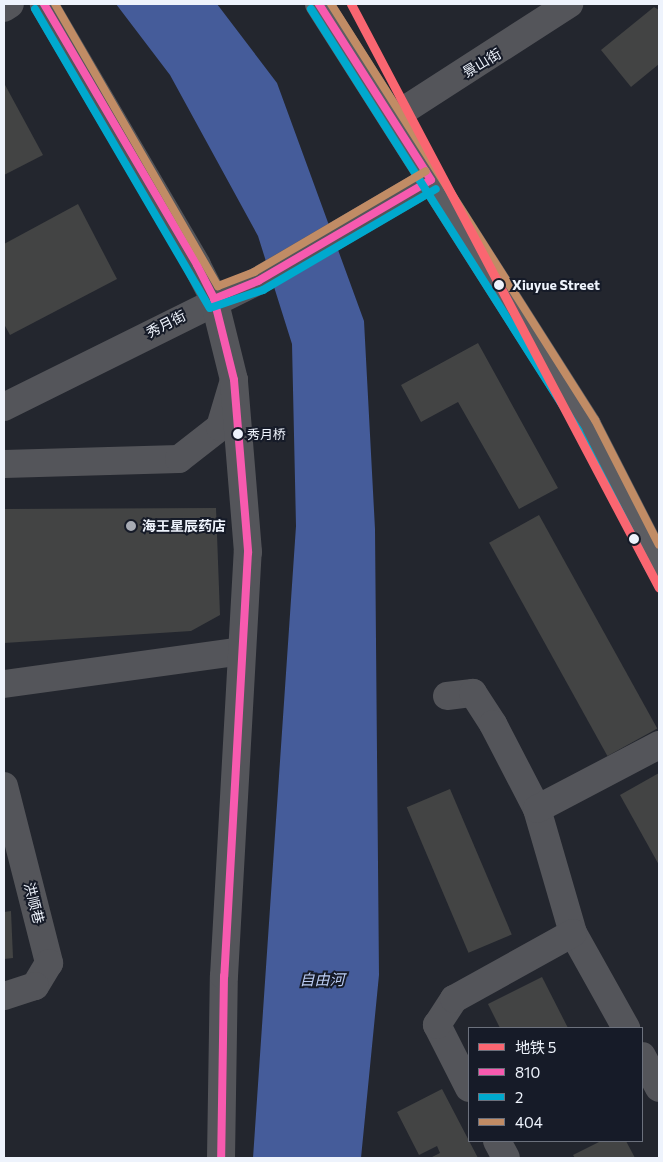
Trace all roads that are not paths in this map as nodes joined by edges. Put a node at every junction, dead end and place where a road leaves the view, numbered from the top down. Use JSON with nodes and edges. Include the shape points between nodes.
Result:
{"nodes":[{"id":1,"x":10,"y":4,"type":"edge"},
{"id":2,"x":44,"y":4,"type":"edge"},
{"id":3,"x":319,"y":4,"type":"edge"},
{"id":4,"x":569,"y":4,"type":"edge"},
{"id":5,"x":4,"y":8,"type":"edge"},
{"id":6,"x":392,"y":118,"type":"junction"},
{"id":7,"x":431,"y":180,"type":"junction"},
{"id":8,"x":214,"y":299,"type":"junction"},
{"id":9,"x":234,"y":380,"type":"junction"},
{"id":10,"x":4,"y":407,"type":"edge"},
{"id":11,"x":4,"y":464,"type":"edge"},
{"id":12,"x":659,"y":566,"type":"edge"},
{"id":13,"x":242,"y":651,"type":"junction"},
{"id":14,"x":4,"y":684,"type":"edge"},
{"id":15,"x":447,"y":696,"type":"dead end"},
{"id":16,"x":659,"y":745,"type":"edge"},
{"id":17,"x":4,"y":786,"type":"edge"},
{"id":18,"x":536,"y":809,"type":"junction"},
{"id":19,"x":573,"y":933,"type":"junction"},
{"id":20,"x":4,"y":996,"type":"edge"},
{"id":21,"x":625,"y":1027,"type":"edge"},
{"id":22,"x":643,"y":1058,"type":"edge"},
{"id":23,"x":468,"y":1086,"type":"edge"},
{"id":24,"x":659,"y":1088,"type":"edge"},
{"id":25,"x":498,"y":1142,"type":"edge"},
{"id":26,"x":221,"y":1158,"type":"edge"},
{"id":27,"x":506,"y":1158,"type":"edge"}],
"edges":[{"from":1,"to":5,"type":"street"},
{"from":2,"to":8,"type":"street"},
{"from":3,"to":6,"type":"main road"},
{"from":4,"to":6,"type":"street","name":"景山街"},
{"from":6,"to":7,"type":"main road"},
{"from":7,"to":8,"type":"street","name":"秀月街","via":[[258,281]]},
{"from":7,"to":12,"type":"main road","via":[[587,426]]},
{"from":8,"to":9,"type":"street"},
{"from":8,"to":10,"type":"street","name":"秀月街"},
{"from":9,"to":11,"type":"street","via":[[220,427],[179,459]]},
{"from":9,"to":13,"type":"street","via":[[248,552]]},
{"from":13,"to":14,"type":"street"},
{"from":13,"to":26,"type":"street","via":[[224,976]]},
{"from":15,"to":18,"type":"street","via":[[473,692]]},
{"from":16,"to":18,"type":"street"},
{"from":17,"to":20,"type":"street","name":"洪顺巷","via":[[49,963],[35,986]]},
{"from":18,"to":19,"type":"street"},
{"from":19,"to":21,"type":"street"},
{"from":19,"to":23,"type":"street","via":[[454,998],[437,1025]]},
{"from":22,"to":24,"type":"street"},
{"from":25,"to":27,"type":"street"}]}
